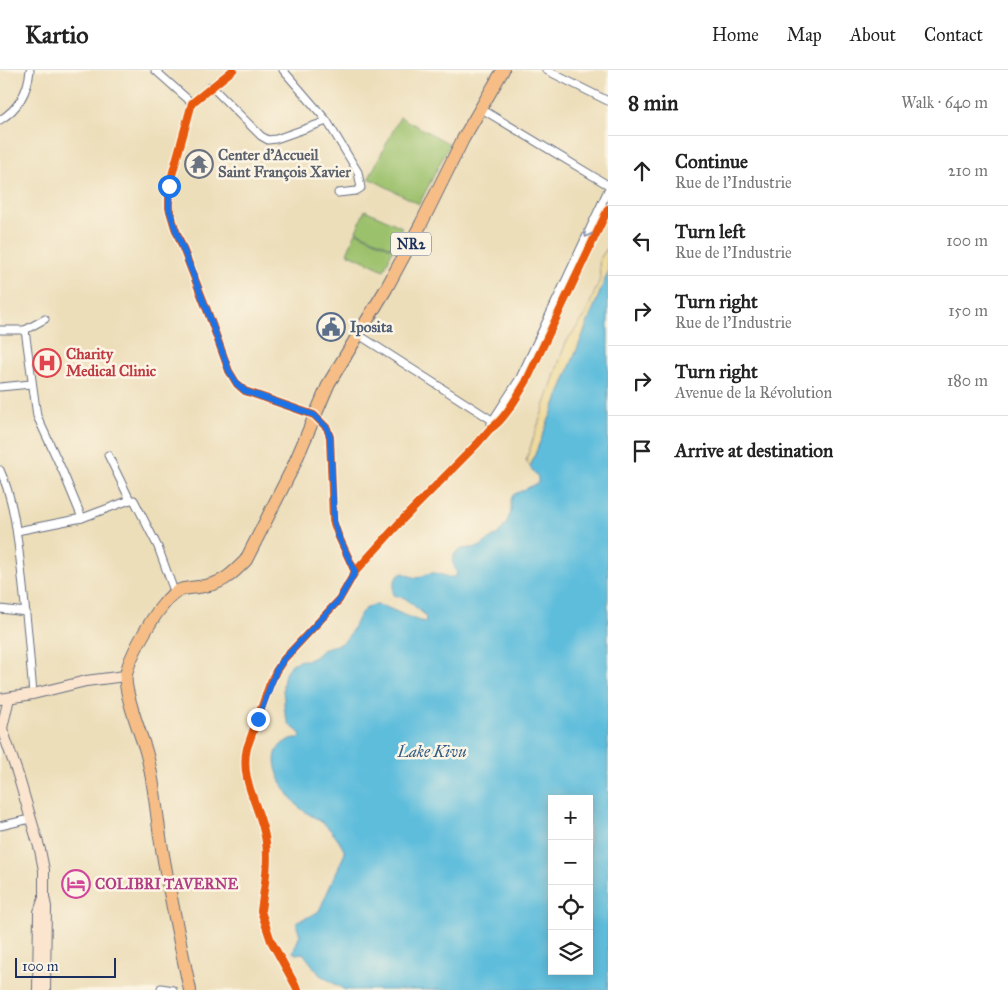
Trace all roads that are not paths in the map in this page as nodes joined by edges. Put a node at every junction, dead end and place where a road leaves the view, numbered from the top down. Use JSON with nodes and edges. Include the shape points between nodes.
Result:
{"nodes":[{"id":1,"x":30,"y":70,"type":"edge"},
{"id":2,"x":154,"y":70,"type":"edge"},
{"id":3,"x":234,"y":70,"type":"edge"},
{"id":4,"x":284,"y":70,"type":"edge"},
{"id":5,"x":502,"y":70,"type":"edge"},
{"id":6,"x":546,"y":70,"type":"edge"},
{"id":7,"x":211,"y":86,"type":"junction"},
{"id":8,"x":608,"y":101,"type":"edge"},
{"id":9,"x":192,"y":103,"type":"junction"},
{"id":10,"x":480,"y":108,"type":"junction"},
{"id":11,"x":0,"y":120,"type":"edge"},
{"id":12,"x":327,"y":121,"type":"junction"},
{"id":13,"x":608,"y":185,"type":"edge"},
{"id":14,"x":608,"y":190,"type":"edge"},
{"id":15,"x":338,"y":193,"type":"dead end"},
{"id":16,"x":608,"y":210,"type":"edge"},
{"id":17,"x":571,"y":277,"type":"junction"},
{"id":18,"x":45,"y":319,"type":"dead end"},
{"id":19,"x":0,"y":330,"type":"edge"},
{"id":20,"x":25,"y":330,"type":"junction"},
{"id":21,"x":359,"y":335,"type":"junction"},
{"id":22,"x":32,"y":384,"type":"junction"},
{"id":23,"x":0,"y":387,"type":"edge"},
{"id":24,"x":314,"y":415,"type":"junction"},
{"id":25,"x":495,"y":422,"type":"junction"},
{"id":26,"x":108,"y":455,"type":"dead end"},
{"id":27,"x":0,"y":470,"type":"edge"},
{"id":28,"x":130,"y":500,"type":"junction"},
{"id":29,"x":82,"y":518,"type":"junction"},
{"id":30,"x":16,"y":531,"type":"junction"},
{"id":31,"x":355,"y":572,"type":"junction"},
{"id":32,"x":174,"y":592,"type":"junction"},
{"id":33,"x":0,"y":609,"type":"edge"},
{"id":34,"x":26,"y":612,"type":"junction"},
{"id":35,"x":125,"y":676,"type":"junction"},
{"id":36,"x":33,"y":694,"type":"junction"},
{"id":37,"x":5,"y":698,"type":"edge"},
{"id":38,"x":1,"y":726,"type":"edge"},
{"id":39,"x":30,"y":819,"type":"junction"},
{"id":40,"x":0,"y":826,"type":"edge"},
{"id":41,"x":41,"y":958,"type":"junction"},
{"id":42,"x":160,"y":988,"type":"dead end"},
{"id":43,"x":38,"y":990,"type":"edge"},
{"id":44,"x":45,"y":990,"type":"edge"},
{"id":45,"x":173,"y":990,"type":"edge"},
{"id":46,"x":190,"y":990,"type":"edge"},
{"id":47,"x":298,"y":990,"type":"edge"}],
"edges":[{"from":1,"to":11,"type":"street","via":[[20,100]]},
{"from":2,"to":9,"type":"street"},
{"from":3,"to":7,"type":"street"},
{"from":4,"to":12,"type":"street"},
{"from":5,"to":10,"type":"highway","number":"NR2"},
{"from":6,"to":8,"type":"street"},
{"from":7,"to":9,"type":"street"},
{"from":7,"to":12,"type":"street","via":[[268,140]]},
{"from":9,"to":24,"type":"street","via":[[169,186],[169,208],[229,371],[245,391]]},
{"from":10,"to":13,"type":"street"},
{"from":10,"to":21,"type":"highway","number":"NR2","via":[[417,232]]},
{"from":12,"to":15,"type":"street","via":[[358,172],[361,188]]},
{"from":14,"to":17,"type":"street","one_way":true},
{"from":16,"to":17,"type":"street"},
{"from":17,"to":25,"type":"street","via":[[523,380]]},
{"from":18,"to":20,"type":"street"},
{"from":19,"to":20,"type":"street"},
{"from":20,"to":22,"type":"street"},
{"from":21,"to":24,"type":"highway","number":"NR2","via":[[329,383]]},
{"from":21,"to":25,"type":"street"},
{"from":22,"to":23,"type":"street"},
{"from":22,"to":29,"type":"street","via":[[37,416]]},
{"from":24,"to":31,"type":"street","via":[[327,428],[330,437],[334,521]]},
{"from":24,"to":32,"type":"highway","via":[[246,560],[223,580]]},
{"from":25,"to":31,"type":"street"},
{"from":26,"to":28,"type":"street"},
{"from":27,"to":30,"type":"street","via":[[7,486]]},
{"from":28,"to":29,"type":"street"},
{"from":28,"to":32,"type":"street","via":[[136,503],[158,547]]},
{"from":29,"to":30,"type":"street"},
{"from":30,"to":34,"type":"street"},
{"from":31,"to":47,"type":"street","via":[[339,600],[276,671],[244,758],[248,784],[266,842],[261,911],[271,941]]},
{"from":32,"to":35,"type":"highway","via":[[150,623]]},
{"from":33,"to":34,"type":"street"},
{"from":34,"to":36,"type":"street"},
{"from":35,"to":36,"type":"street","via":[[86,681]]},
{"from":35,"to":46,"type":"highway","via":[[156,798],[162,848]]},
{"from":36,"to":37,"type":"street"},
{"from":37,"to":38,"type":"street"},
{"from":38,"to":39,"type":"street"},
{"from":39,"to":40,"type":"street"},
{"from":39,"to":41,"type":"street","via":[[44,870],[46,906]]},
{"from":41,"to":43,"type":"street"},
{"from":41,"to":44,"type":"street"},
{"from":42,"to":45,"type":"street"}]}
